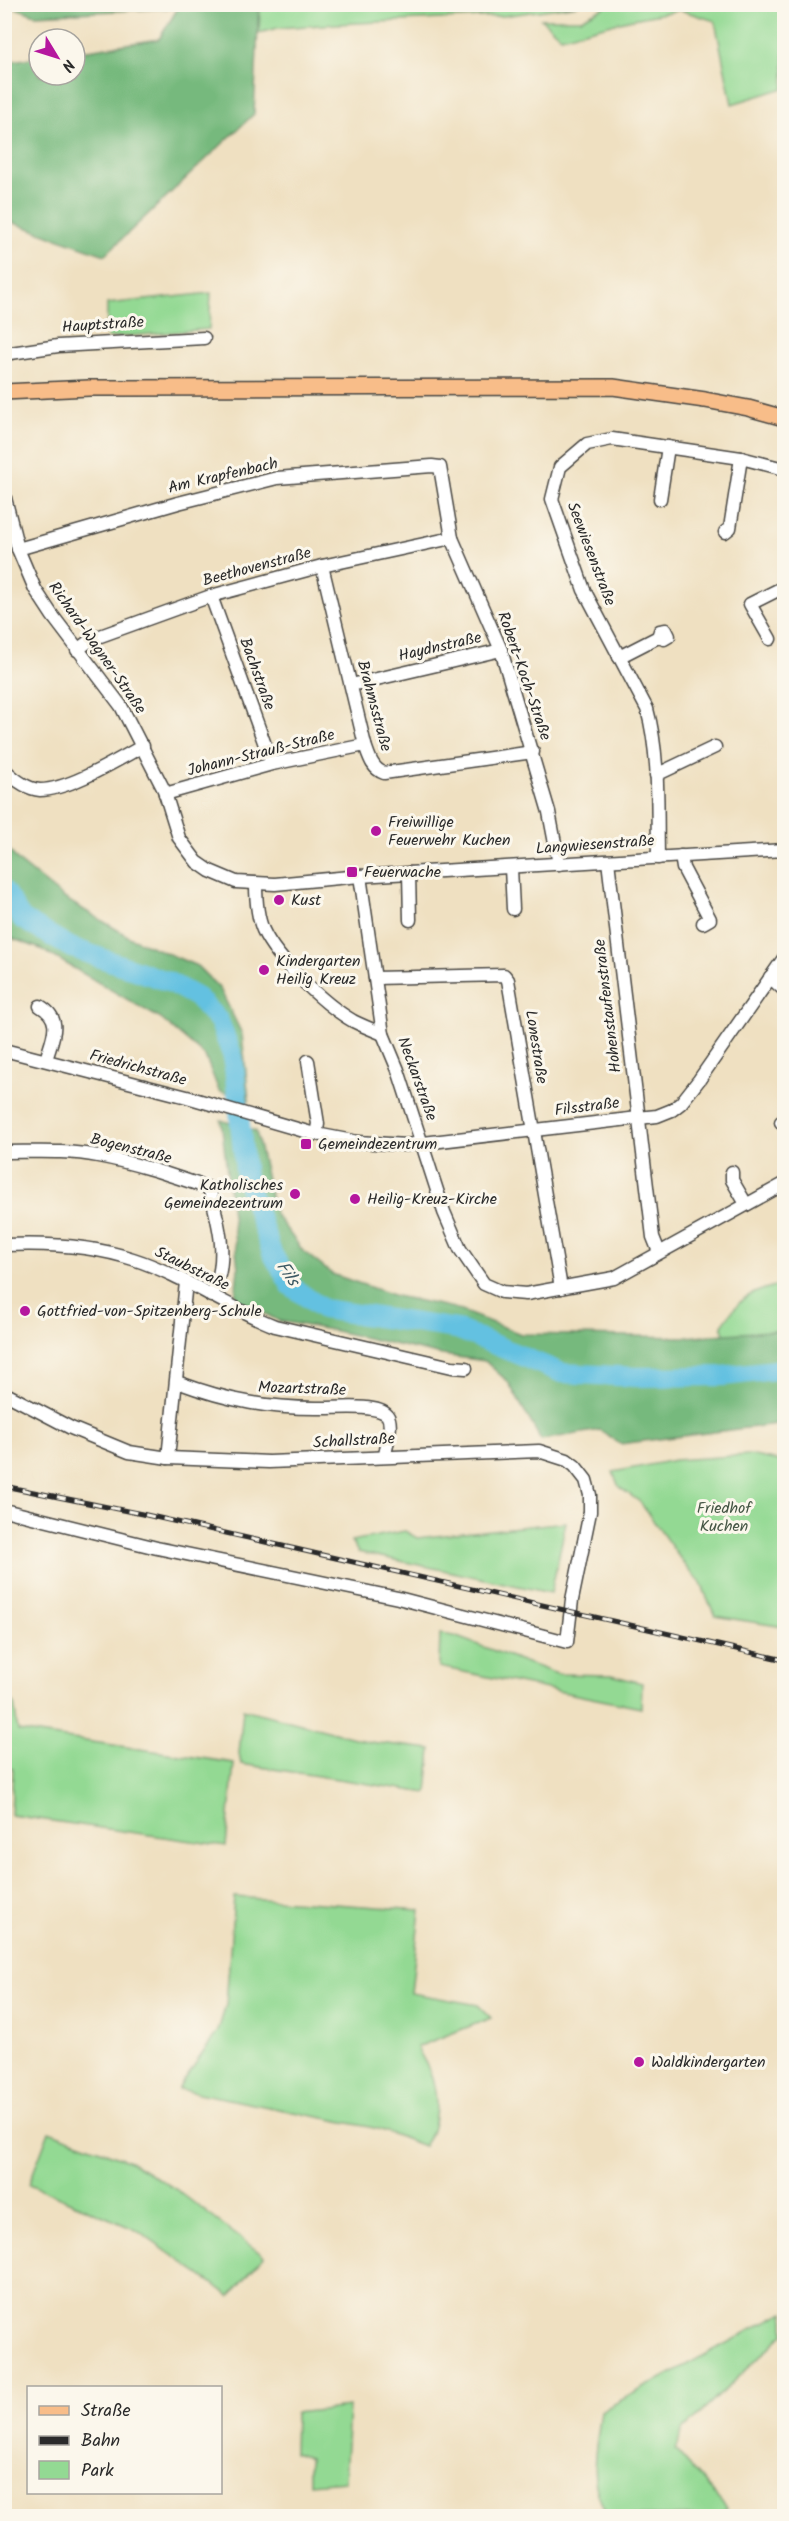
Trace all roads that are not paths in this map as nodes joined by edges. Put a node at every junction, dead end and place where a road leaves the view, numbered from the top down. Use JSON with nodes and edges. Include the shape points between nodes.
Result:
{"nodes":[{"id":1,"x":204,"y":338,"type":"dead end"},
{"id":2,"x":4,"y":354,"type":"edge"},
{"id":3,"x":4,"y":392,"type":"edge"},
{"id":4,"x":784,"y":418,"type":"edge"},
{"id":5,"x":668,"y":447,"type":"junction"},
{"id":6,"x":741,"y":458,"type":"junction"},
{"id":7,"x":440,"y":467,"type":"joint"},
{"id":8,"x":784,"y":469,"type":"edge"},
{"id":9,"x":4,"y":494,"type":"edge"},
{"id":10,"x":660,"y":499,"type":"dead end"},
{"id":11,"x":725,"y":532,"type":"dead end"},
{"id":12,"x":10,"y":536,"type":"edge"},
{"id":13,"x":452,"y":538,"type":"junction"},
{"id":14,"x":18,"y":549,"type":"junction"},
{"id":15,"x":322,"y":566,"type":"junction"},
{"id":16,"x":784,"y":587,"type":"edge"},
{"id":17,"x":211,"y":596,"type":"junction"},
{"id":18,"x":658,"y":637,"type":"dead end"},
{"id":19,"x":770,"y":639,"type":"dead end"},
{"id":20,"x":77,"y":650,"type":"junction"},
{"id":21,"x":501,"y":650,"type":"junction"},
{"id":22,"x":619,"y":657,"type":"junction"},
{"id":23,"x":351,"y":685,"type":"junction"},
{"id":24,"x":365,"y":745,"type":"junction"},
{"id":25,"x":143,"y":746,"type":"junction"},
{"id":26,"x":715,"y":747,"type":"dead end"},
{"id":27,"x":533,"y":752,"type":"junction"},
{"id":28,"x":272,"y":764,"type":"junction"},
{"id":29,"x":4,"y":769,"type":"edge"},
{"id":30,"x":656,"y":775,"type":"junction"},
{"id":31,"x":165,"y":794,"type":"junction"},
{"id":32,"x":784,"y":850,"type":"edge"},
{"id":33,"x":681,"y":856,"type":"junction"},
{"id":34,"x":658,"y":858,"type":"junction"},
{"id":35,"x":608,"y":861,"type":"junction"},
{"id":36,"x":559,"y":864,"type":"junction"},
{"id":37,"x":511,"y":868,"type":"junction"},
{"id":38,"x":409,"y":873,"type":"junction"},
{"id":39,"x":360,"y":876,"type":"junction"},
{"id":40,"x":256,"y":884,"type":"junction"},
{"id":41,"x":513,"y":909,"type":"dead end"},
{"id":42,"x":410,"y":920,"type":"dead end"},
{"id":43,"x":703,"y":923,"type":"dead end"},
{"id":44,"x":784,"y":958,"type":"edge"},
{"id":45,"x":770,"y":977,"type":"junction"},
{"id":46,"x":375,"y":978,"type":"junction"},
{"id":47,"x":784,"y":990,"type":"edge"},
{"id":48,"x":40,"y":1006,"type":"dead end"},
{"id":49,"x":383,"y":1034,"type":"junction"},
{"id":50,"x":4,"y":1050,"type":"edge"},
{"id":51,"x":46,"y":1060,"type":"junction"},
{"id":52,"x":308,"y":1061,"type":"dead end"},
{"id":53,"x":222,"y":1108,"type":"joint"},
{"id":54,"x":638,"y":1118,"type":"junction"},
{"id":55,"x":533,"y":1130,"type":"junction"},
{"id":56,"x":316,"y":1134,"type":"junction"},
{"id":57,"x":423,"y":1142,"type":"junction"},
{"id":58,"x":4,"y":1152,"type":"edge"},
{"id":59,"x":732,"y":1172,"type":"dead end"},
{"id":60,"x":784,"y":1184,"type":"edge"},
{"id":61,"x":746,"y":1204,"type":"junction"},
{"id":62,"x":4,"y":1245,"type":"edge"},
{"id":63,"x":659,"y":1252,"type":"junction"},
{"id":64,"x":186,"y":1282,"type":"junction"},
{"id":65,"x":561,"y":1288,"type":"junction"},
{"id":66,"x":211,"y":1296,"type":"junction"},
{"id":67,"x":466,"y":1368,"type":"dead end"},
{"id":68,"x":177,"y":1382,"type":"junction"},
{"id":69,"x":4,"y":1392,"type":"edge"},
{"id":70,"x":385,"y":1456,"type":"junction"},
{"id":71,"x":168,"y":1458,"type":"junction"},
{"id":72,"x":4,"y":1510,"type":"edge"}],
"edges":[{"from":1,"to":2,"type":"street","name":"Hauptstraße","via":[[58,346]]},
{"from":3,"to":4,"type":"main road","via":[[89,388],[613,387],[705,400]]},
{"from":5,"to":6,"type":"street","name":"Seewiesenstraße"},
{"from":5,"to":10,"type":"street"},
{"from":5,"to":22,"type":"street","name":"Seewiesenstraße","via":[[612,439],[587,444],[560,467],[552,499],[584,590]]},
{"from":6,"to":8,"type":"street","name":"Seewiesenstraße"},
{"from":6,"to":11,"type":"street","via":[[730,528]]},
{"from":7,"to":13,"type":"street","name":"Robert-Koch-Straße"},
{"from":7,"to":14,"type":"street","name":"Am Krapfenbach","via":[[277,478]]},
{"from":9,"to":12,"type":"street","name":"Richard-Wagner-Straße"},
{"from":12,"to":14,"type":"street","name":"Richard-Wagner-Straße"},
{"from":13,"to":15,"type":"street","name":"Beethovenstraße"},
{"from":13,"to":21,"type":"street","name":"Robert-Koch-Straße"},
{"from":14,"to":20,"type":"street","name":"Richard-Wagner-Straße","via":[[35,589]]},
{"from":15,"to":17,"type":"street","name":"Beethovenstraße"},
{"from":15,"to":23,"type":"street","name":"Brahmsstraße"},
{"from":16,"to":19,"type":"street","via":[[750,604]]},
{"from":17,"to":20,"type":"street","name":"Beethovenstraße","via":[[92,639]]},
{"from":17,"to":28,"type":"street","name":"Bachstraße"},
{"from":18,"to":22,"type":"street"},
{"from":20,"to":25,"type":"street","name":"Richard-Wagner-Straße","via":[[121,706]]},
{"from":21,"to":23,"type":"street","name":"Haydnstraße"},
{"from":21,"to":27,"type":"street","name":"Robert-Koch-Straße"},
{"from":22,"to":30,"type":"street","name":"Seewiesenstraße","via":[[647,709]]},
{"from":23,"to":24,"type":"street","name":"Brahmsstraße"},
{"from":24,"to":27,"type":"street","name":"Brahmsstraße","via":[[372,764],[384,773]]},
{"from":24,"to":28,"type":"street","name":"Johann-Strauß-Straße"},
{"from":25,"to":29,"type":"street","via":[[63,787],[39,790]]},
{"from":25,"to":31,"type":"street","name":"Richard-Wagner-Straße"},
{"from":26,"to":30,"type":"street"},
{"from":27,"to":36,"type":"street","name":"Robert-Koch-Straße"},
{"from":28,"to":31,"type":"street","name":"Johann-Strauß-Straße"},
{"from":30,"to":34,"type":"street","name":"Seewiesenstraße"},
{"from":31,"to":40,"type":"street","name":"Richard-Wagner-Straße","via":[[179,838],[197,862],[236,882]]},
{"from":32,"to":33,"type":"street","name":"Langwiesenstraße"},
{"from":33,"to":34,"type":"street","name":"Langwiesenstraße"},
{"from":33,"to":43,"type":"street","via":[[683,868],[710,919]]},
{"from":34,"to":35,"type":"street","name":"Langwiesenstraße"},
{"from":35,"to":36,"type":"street","name":"Langwiesenstraße"},
{"from":35,"to":54,"type":"street","name":"Hohenstaufenstraße"},
{"from":36,"to":37,"type":"street","name":"Langwiesenstraße"},
{"from":37,"to":38,"type":"street","name":"Langwiesenstraße"},
{"from":37,"to":41,"type":"street"},
{"from":38,"to":39,"type":"street","name":"Langwiesenstraße"},
{"from":38,"to":42,"type":"street"},
{"from":39,"to":40,"type":"street","name":"Langwiesenstraße"},
{"from":39,"to":46,"type":"street","name":"Neckarstraße"},
{"from":40,"to":49,"type":"street","via":[[262,929],[285,961],[327,1002],[353,1021]]},
{"from":44,"to":45,"type":"street","name":"Filsstraße"},
{"from":45,"to":47,"type":"street"},
{"from":45,"to":54,"type":"street","name":"Filsstraße","via":[[681,1103],[657,1116]]},
{"from":46,"to":49,"type":"street","name":"Neckarstraße"},
{"from":46,"to":55,"type":"street","name":"Lonestraße","via":[[504,975],[510,985]]},
{"from":48,"to":51,"type":"street","via":[[51,1012],[55,1029]]},
{"from":49,"to":57,"type":"street","name":"Neckarstraße"},
{"from":50,"to":51,"type":"street","name":"Friedrichstraße"},
{"from":51,"to":53,"type":"street","name":"Friedrichstraße"},
{"from":52,"to":56,"type":"street","via":[[318,1124]]},
{"from":53,"to":56,"type":"street","name":"Filsstraße"},
{"from":54,"to":55,"type":"street","name":"Filsstraße"},
{"from":54,"to":63,"type":"street","name":"Hohenstaufenstraße","via":[[653,1237]]},
{"from":55,"to":57,"type":"street","name":"Filsstraße"},
{"from":55,"to":65,"type":"street","name":"Lonestraße"},
{"from":56,"to":57,"type":"street","name":"Filsstraße","via":[[374,1143]]},
{"from":57,"to":65,"type":"street","name":"Neckarstraße","via":[[444,1212],[460,1249],[484,1284],[515,1294]]},
{"from":58,"to":66,"type":"street","name":"Bogenstraße","via":[[96,1155],[209,1188],[220,1224],[222,1251]]},
{"from":59,"to":61,"type":"street","via":[[732,1180]]},
{"from":60,"to":61,"type":"street","name":"Neckarstraße"},
{"from":61,"to":63,"type":"street","name":"Neckarstraße"},
{"from":62,"to":64,"type":"street","name":"Staubstraße","via":[[45,1244],[105,1251]]},
{"from":63,"to":65,"type":"street","name":"Neckarstraße","via":[[614,1278]]},
{"from":64,"to":66,"type":"street","name":"Staubstraße"},
{"from":64,"to":68,"type":"street"},
{"from":66,"to":67,"type":"street","name":"Staubstraße","via":[[275,1326]]},
{"from":68,"to":70,"type":"street","name":"Mozartstraße","via":[[248,1404],[290,1409],[381,1410],[390,1422]]},
{"from":68,"to":71,"type":"street"},
{"from":69,"to":71,"type":"street","name":"Schallstraße","via":[[72,1428],[129,1452]]},
{"from":70,"to":71,"type":"street","name":"Schallstraße","via":[[269,1462]]},
{"from":70,"to":72,"type":"street","name":"Schallstraße","via":[[539,1451],[575,1466],[586,1480],[591,1512],[567,1642],[398,1598],[157,1548]]}]}
